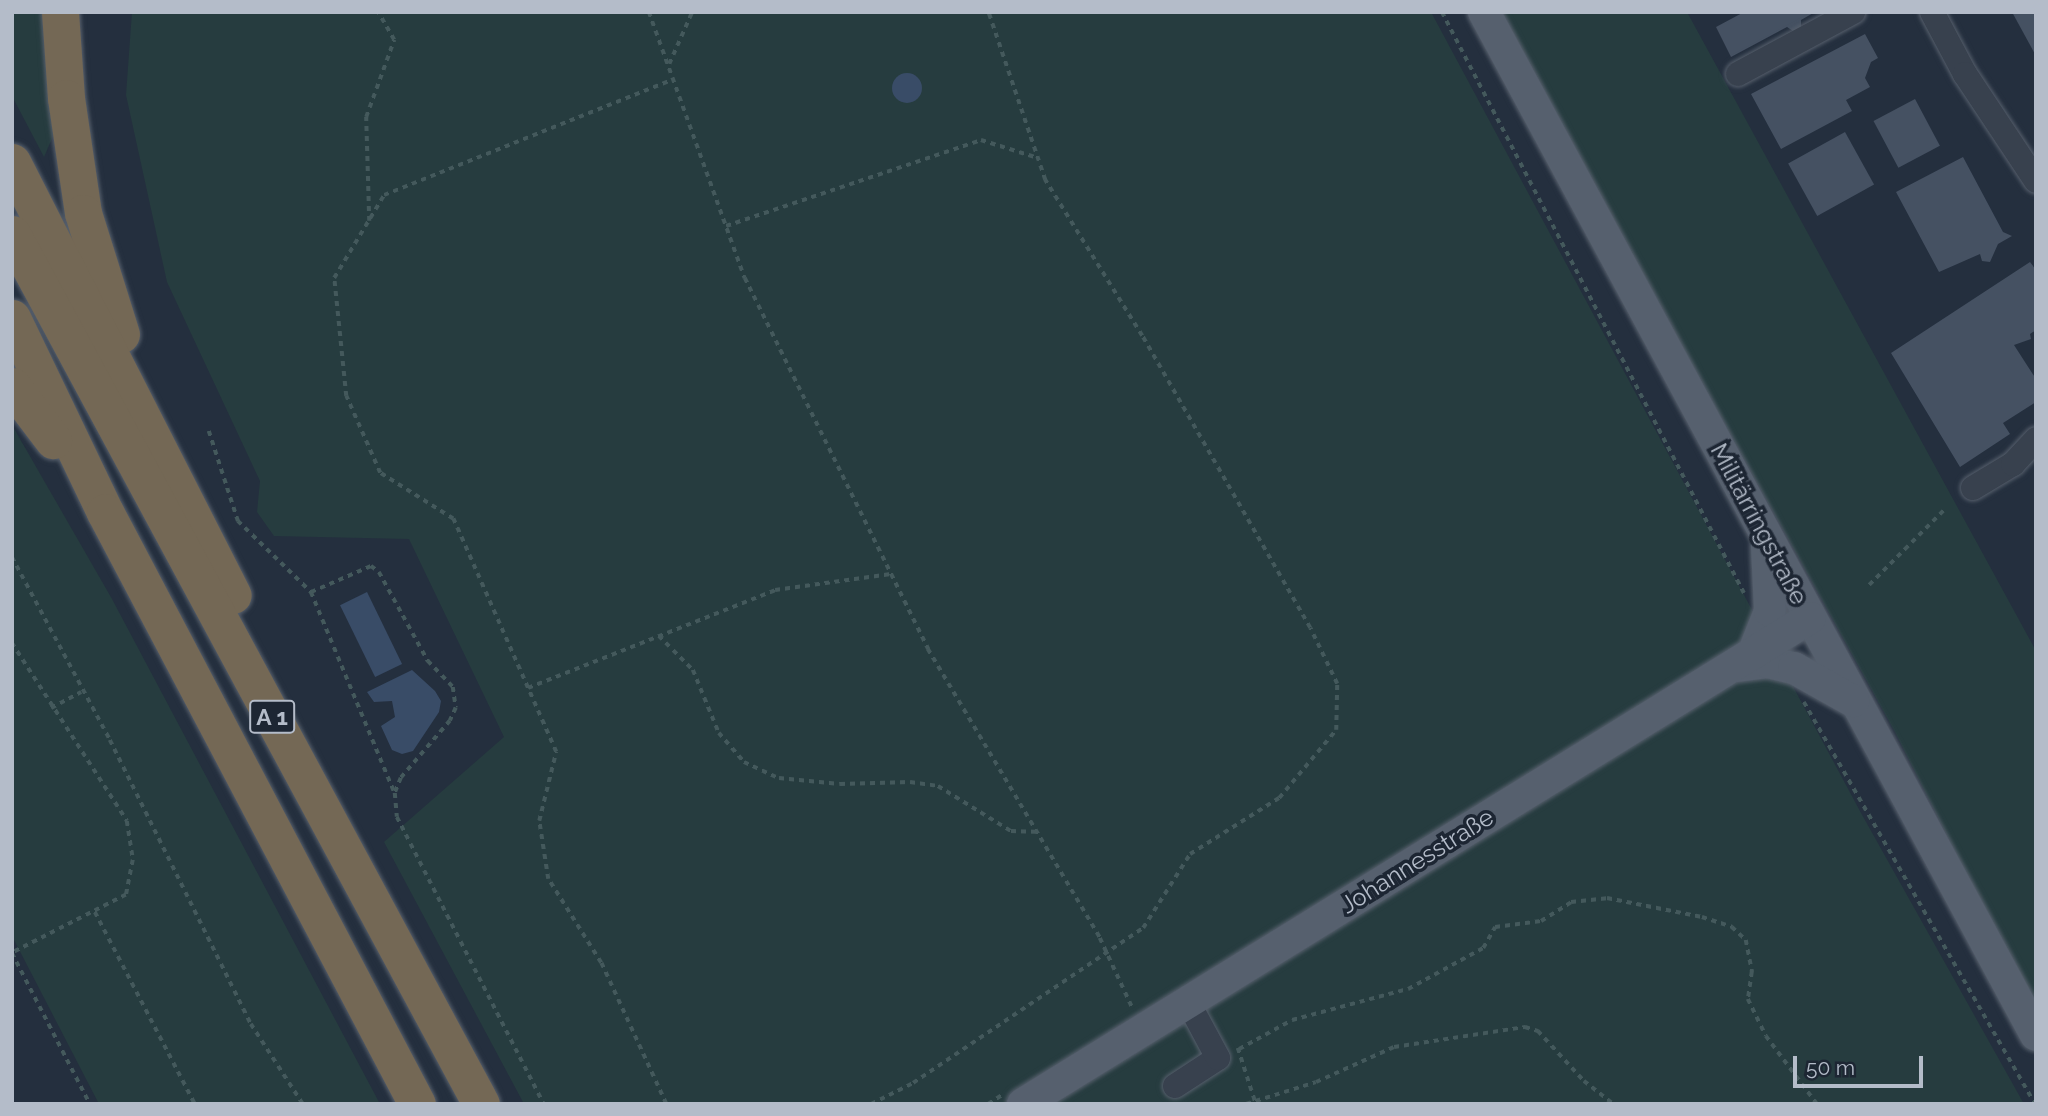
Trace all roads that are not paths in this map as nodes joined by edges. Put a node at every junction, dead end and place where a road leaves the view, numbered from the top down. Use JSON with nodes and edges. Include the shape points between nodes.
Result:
{"nodes":[{"id":1,"x":60,"y":12,"type":"edge"},
{"id":2,"x":1483,"y":12,"type":"edge"},
{"id":3,"x":1853,"y":12,"type":"edge"},
{"id":4,"x":1932,"y":12,"type":"edge"},
{"id":5,"x":1738,"y":74,"type":"dead end"},
{"id":6,"x":12,"y":162,"type":"edge"},
{"id":7,"x":2036,"y":181,"type":"edge"},
{"id":8,"x":12,"y":234,"type":"edge"},
{"id":9,"x":12,"y":318,"type":"edge"},
{"id":10,"x":12,"y":386,"type":"edge"},
{"id":11,"x":2036,"y":439,"type":"edge"},
{"id":12,"x":1973,"y":488,"type":"dead end"},
{"id":13,"x":186,"y":501,"type":"junction"},
{"id":14,"x":105,"y":512,"type":"junction"},
{"id":15,"x":1766,"y":537,"type":"junction"},
{"id":16,"x":1810,"y":618,"type":"junction"},
{"id":17,"x":1742,"y":661,"type":"junction"},
{"id":18,"x":1856,"y":703,"type":"junction"},
{"id":19,"x":1188,"y":1002,"type":"junction"},
{"id":20,"x":435,"y":1016,"type":"junction"},
{"id":21,"x":2036,"y":1035,"type":"edge"},
{"id":22,"x":1175,"y":1086,"type":"dead end"},
{"id":23,"x":417,"y":1104,"type":"edge"},
{"id":24,"x":481,"y":1104,"type":"edge"},
{"id":25,"x":1023,"y":1104,"type":"edge"}],
"edges":[{"from":1,"to":13,"type":"highway","via":[[66,98],[83,213],[119,329]]},
{"from":2,"to":15,"type":"main road","name":"Militärringstraße"},
{"from":3,"to":5,"type":"street"},
{"from":4,"to":7,"type":"street","via":[[1965,74]]},
{"from":6,"to":13,"type":"highway"},
{"from":8,"to":20,"type":"highway","number":"A 1"},
{"from":9,"to":14,"type":"highway","number":"A 1"},
{"from":10,"to":14,"type":"highway"},
{"from":11,"to":12,"type":"street","via":[[2013,464]]},
{"from":13,"to":20,"type":"highway","via":[[436,996]]},
{"from":14,"to":23,"type":"highway","number":"A 1"},
{"from":15,"to":16,"type":"main road","name":"Militärringstraße"},
{"from":15,"to":17,"type":"main road","via":[[1770,611]]},
{"from":16,"to":17,"type":"main road","name":"Johannesstraße"},
{"from":16,"to":18,"type":"main road","name":"Militärringstraße"},
{"from":17,"to":18,"type":"main road","via":[[1794,668]]},
{"from":17,"to":19,"type":"main road","name":"Johannesstraße"},
{"from":18,"to":21,"type":"main road","name":"Militärringstraße"},
{"from":19,"to":22,"type":"street","via":[[1218,1058]]},
{"from":19,"to":25,"type":"main road","name":"Johannesstraße"},
{"from":20,"to":24,"type":"highway","number":"A 1"}]}
